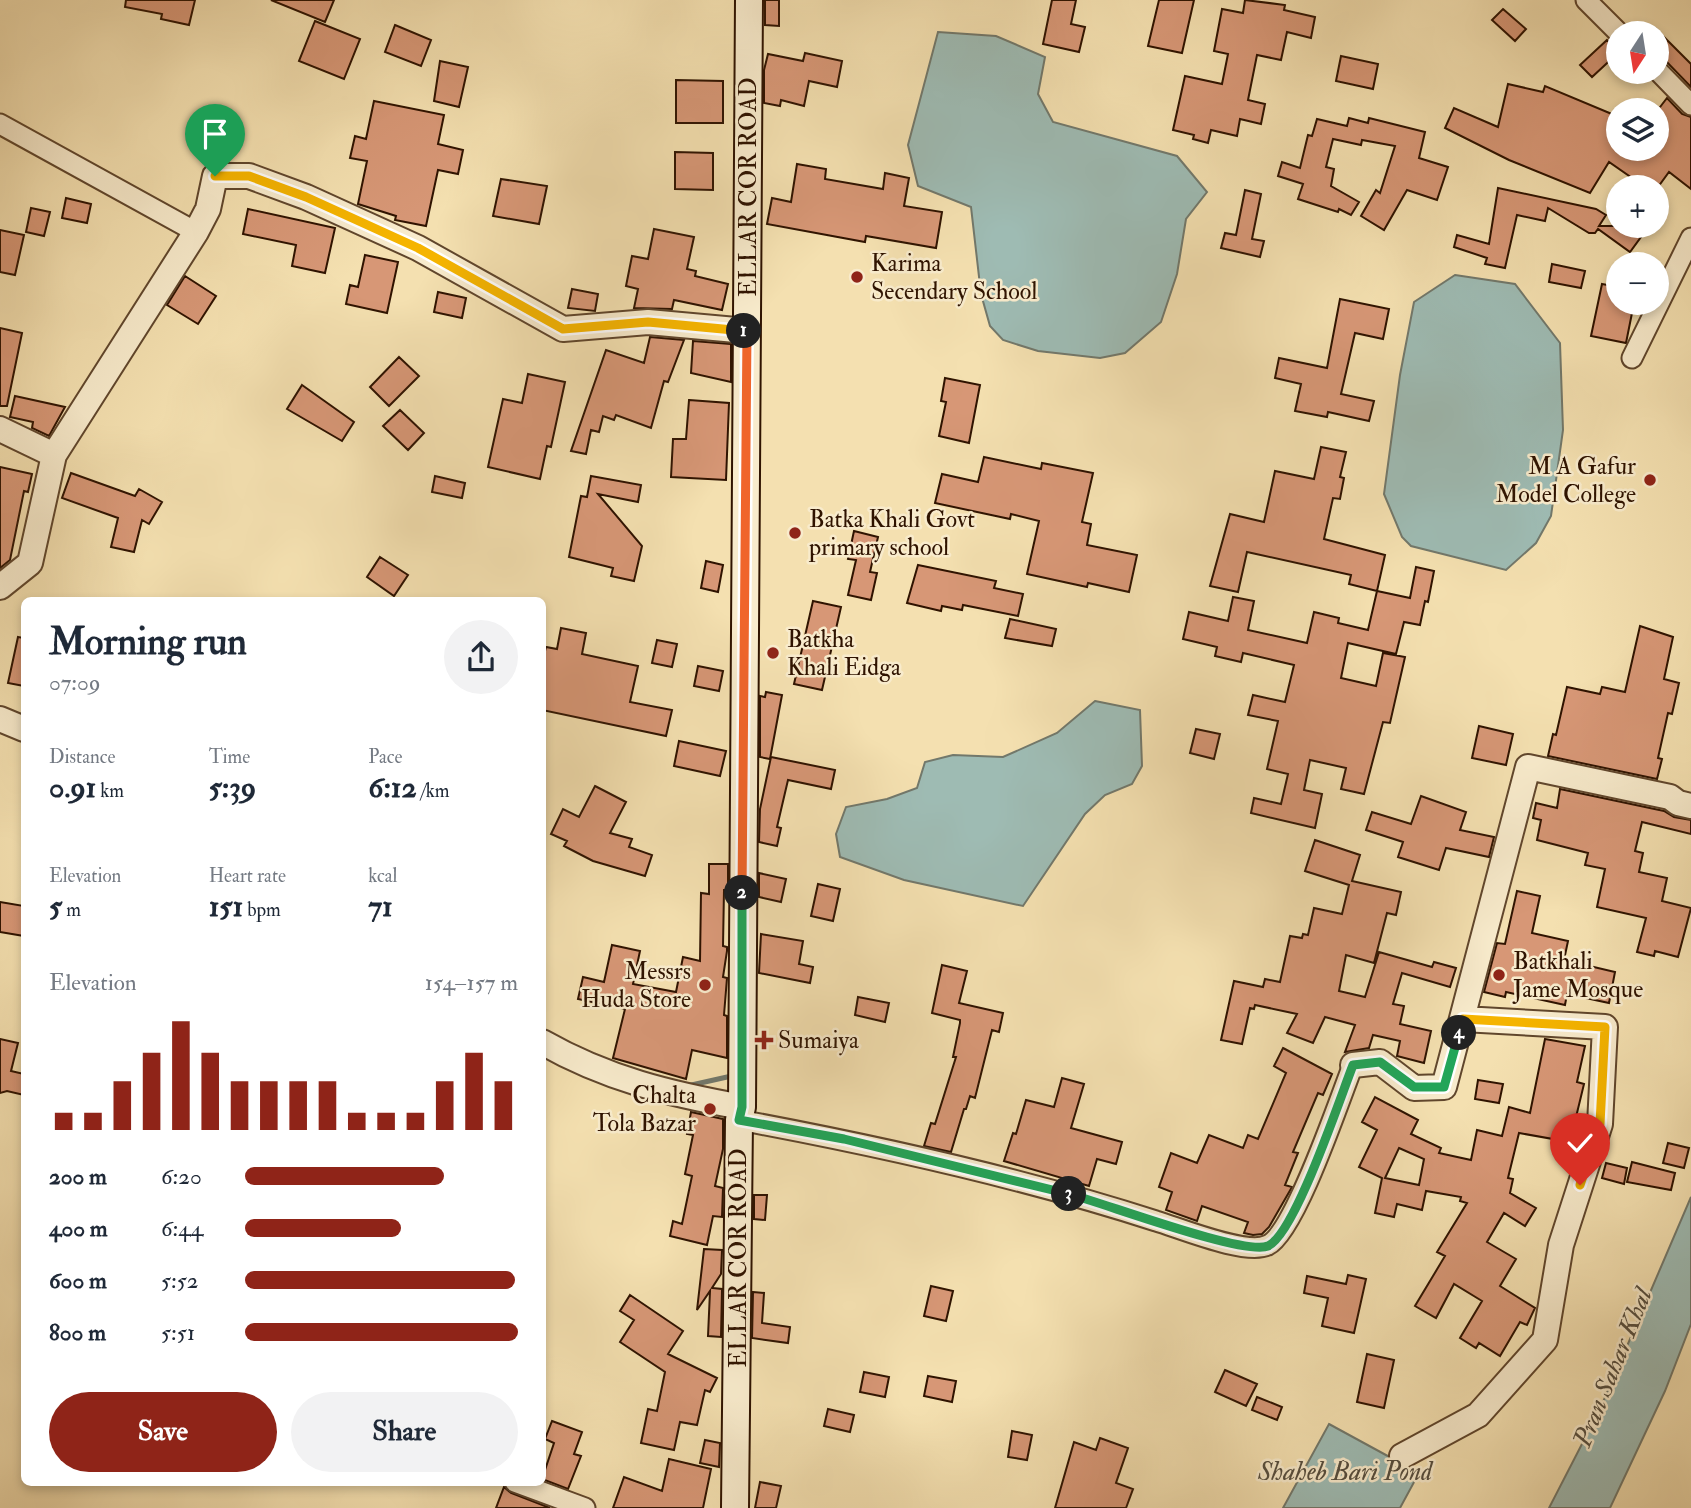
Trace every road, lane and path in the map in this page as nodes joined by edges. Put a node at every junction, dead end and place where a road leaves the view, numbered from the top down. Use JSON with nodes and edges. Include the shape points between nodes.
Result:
{"nodes":[{"id":1,"x":749,"y":0,"type":"edge"},
{"id":2,"x":1586,"y":0,"type":"edge"},
{"id":3,"x":1607,"y":21,"type":"edge"},
{"id":4,"x":1670,"y":83,"type":"edge"},
{"id":5,"x":1691,"y":105,"type":"edge"},
{"id":6,"x":0,"y":124,"type":"edge"},
{"id":7,"x":196,"y":232,"type":"junction"},
{"id":8,"x":1691,"y":239,"type":"edge"},
{"id":9,"x":747,"y":331,"type":"junction"},
{"id":10,"x":1632,"y":358,"type":"dead end"},
{"id":11,"x":0,"y":429,"type":"edge"},
{"id":12,"x":54,"y":455,"type":"junction"},
{"id":13,"x":0,"y":587,"type":"edge"},
{"id":14,"x":0,"y":719,"type":"edge"},
{"id":15,"x":21,"y":728,"type":"edge"},
{"id":16,"x":1691,"y":806,"type":"edge"},
{"id":17,"x":1463,"y":1019,"type":"junction"},
{"id":18,"x":546,"y":1044,"type":"edge"},
{"id":19,"x":1353,"y":1065,"type":"joint"},
{"id":20,"x":740,"y":1113,"type":"junction"},
{"id":21,"x":1402,"y":1456,"type":"dead end"},
{"id":22,"x":526,"y":1486,"type":"edge"},
{"id":23,"x":585,"y":1508,"type":"edge"},
{"id":24,"x":735,"y":1508,"type":"edge"}],
"edges":[{"from":1,"to":9,"type":"main road","name":"ELLAR COR ROAD"},
{"from":2,"to":3,"type":"street"},
{"from":4,"to":5,"type":"street"},
{"from":6,"to":7,"type":"street"},
{"from":7,"to":9,"type":"street","via":[[208,209],[215,176],[249,176],[418,248],[563,329],[648,322]]},
{"from":7,"to":12,"type":"street"},
{"from":8,"to":10,"type":"street"},
{"from":9,"to":20,"type":"main road","name":"ELLAR COR ROAD"},
{"from":11,"to":12,"type":"street"},
{"from":12,"to":13,"type":"street","via":[[30,564]]},
{"from":14,"to":15,"type":"street"},
{"from":16,"to":17,"type":"street","via":[[1670,796],[1528,767]]},
{"from":17,"to":19,"type":"street","via":[[1444,1087],[1414,1087],[1380,1062]]},
{"from":17,"to":21,"type":"street","via":[[1605,1027],[1600,1124],[1561,1245],[1545,1340],[1478,1415]]},
{"from":18,"to":20,"type":"street","via":[[629,1082]]},
{"from":19,"to":20,"type":"street","via":[[1297,1208],[1281,1235],[1267,1246],[1234,1246],[1071,1195]]},
{"from":20,"to":24,"type":"main road","name":"ELLAR COR ROAD"},
{"from":22,"to":23,"type":"street"}]}
